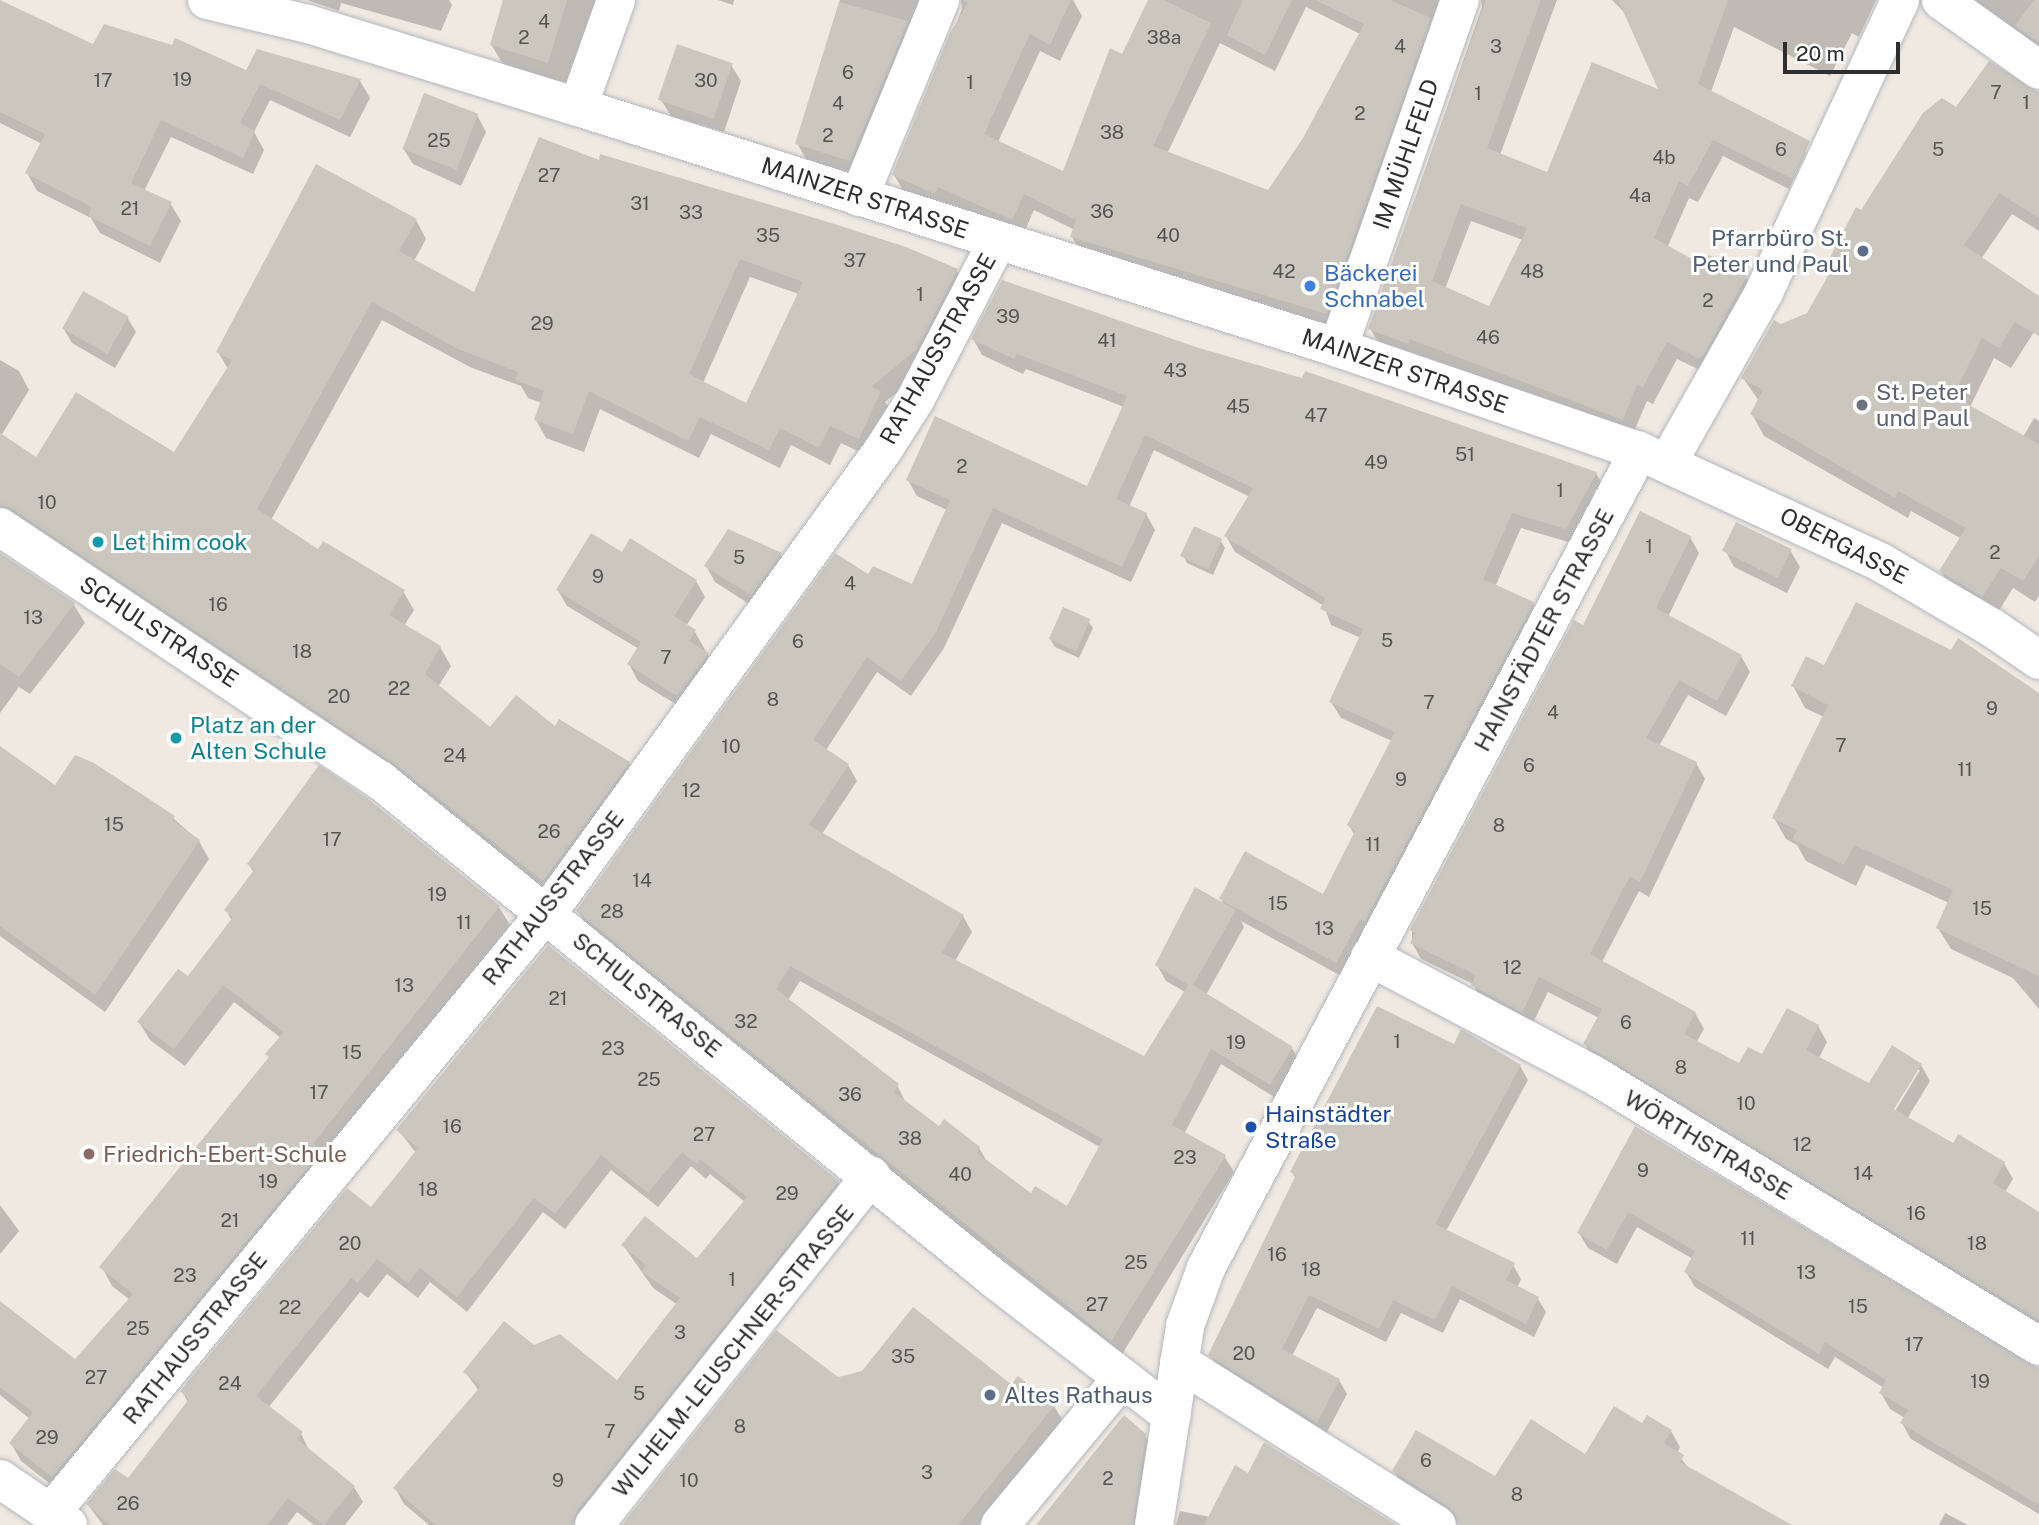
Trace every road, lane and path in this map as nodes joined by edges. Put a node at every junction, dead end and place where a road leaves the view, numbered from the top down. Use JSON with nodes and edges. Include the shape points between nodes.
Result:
{"nodes":[{"id":1,"x":207,"y":0,"type":"edge"},
{"id":2,"x":616,"y":0,"type":"edge"},
{"id":3,"x":940,"y":0,"type":"edge"},
{"id":4,"x":1460,"y":0,"type":"edge"},
{"id":5,"x":1900,"y":0,"type":"edge"},
{"id":6,"x":1941,"y":0,"type":"edge"},
{"id":7,"x":2039,"y":70,"type":"edge"},
{"id":8,"x":578,"y":107,"type":"junction"},
{"id":9,"x":859,"y":197,"type":"junction"},
{"id":10,"x":998,"y":240,"type":"junction"},
{"id":11,"x":1338,"y":348,"type":"junction"},
{"id":12,"x":1653,"y":456,"type":"junction"},
{"id":13,"x":0,"y":527,"type":"edge"},
{"id":14,"x":2039,"y":660,"type":"edge"},
{"id":15,"x":545,"y":911,"type":"junction"},
{"id":16,"x":1370,"y":957,"type":"junction"},
{"id":17,"x":858,"y":1166,"type":"junction"},
{"id":18,"x":2039,"y":1346,"type":"edge"},
{"id":19,"x":1179,"y":1362,"type":"junction"},
{"id":20,"x":1122,"y":1378,"type":"junction"},
{"id":21,"x":1172,"y":1416,"type":"junction"},
{"id":22,"x":0,"y":1479,"type":"edge"},
{"id":23,"x":59,"y":1520,"type":"edge"},
{"id":24,"x":594,"y":1525,"type":"edge"},
{"id":25,"x":1000,"y":1525,"type":"edge"},
{"id":26,"x":1154,"y":1525,"type":"edge"},
{"id":27,"x":1437,"y":1525,"type":"edge"}],
"edges":[{"from":1,"to":8,"type":"street","name":"MAINZER STRASSE","via":[[308,24]]},
{"from":2,"to":8,"type":"street"},
{"from":3,"to":9,"type":"street"},
{"from":4,"to":11,"type":"street","name":"IM MÜHLFELD"},
{"from":5,"to":12,"type":"street","name":"HAINSTÄDTER STRASSE","via":[[1764,292]]},
{"from":6,"to":7,"type":"street"},
{"from":8,"to":9,"type":"street","name":"MAINZER STRASSE"},
{"from":9,"to":10,"type":"street","name":"MAINZER STRASSE"},
{"from":10,"to":11,"type":"street","name":"MAINZER STRASSE"},
{"from":10,"to":15,"type":"street","name":"RATHAUSSTRASSE","via":[[926,380],[883,450]]},
{"from":11,"to":12,"type":"street","name":"MAINZER STRASSE"},
{"from":12,"to":14,"type":"street","name":"OBERGASSE","via":[[1880,562]]},
{"from":12,"to":16,"type":"street","name":"HAINSTÄDTER STRASSE"},
{"from":13,"to":15,"type":"street","name":"SCHULSTRASSE","via":[[345,755]]},
{"from":15,"to":17,"type":"street","name":"SCHULSTRASSE"},
{"from":15,"to":23,"type":"street","name":"RATHAUSSTRASSE"},
{"from":16,"to":18,"type":"street","name":"WÖRTHSTRASSE","via":[[1594,1075]]},
{"from":16,"to":19,"type":"street","name":"HAINSTÄDTER STRASSE","via":[[1206,1268],[1188,1312]]},
{"from":17,"to":20,"type":"street","name":"SCHULSTRASSE"},
{"from":17,"to":24,"type":"street","name":"WILHELM-LEUSCHNER-STRASSE"},
{"from":19,"to":21,"type":"street","name":"HAINSTÄDTER STRASSE"},
{"from":19,"to":27,"type":"street"},
{"from":20,"to":21,"type":"street","name":"SCHULSTRASSE"},
{"from":20,"to":25,"type":"street"},
{"from":21,"to":26,"type":"street","name":"HAINSTÄDTER STRASSE"},
{"from":22,"to":23,"type":"street"}]}
